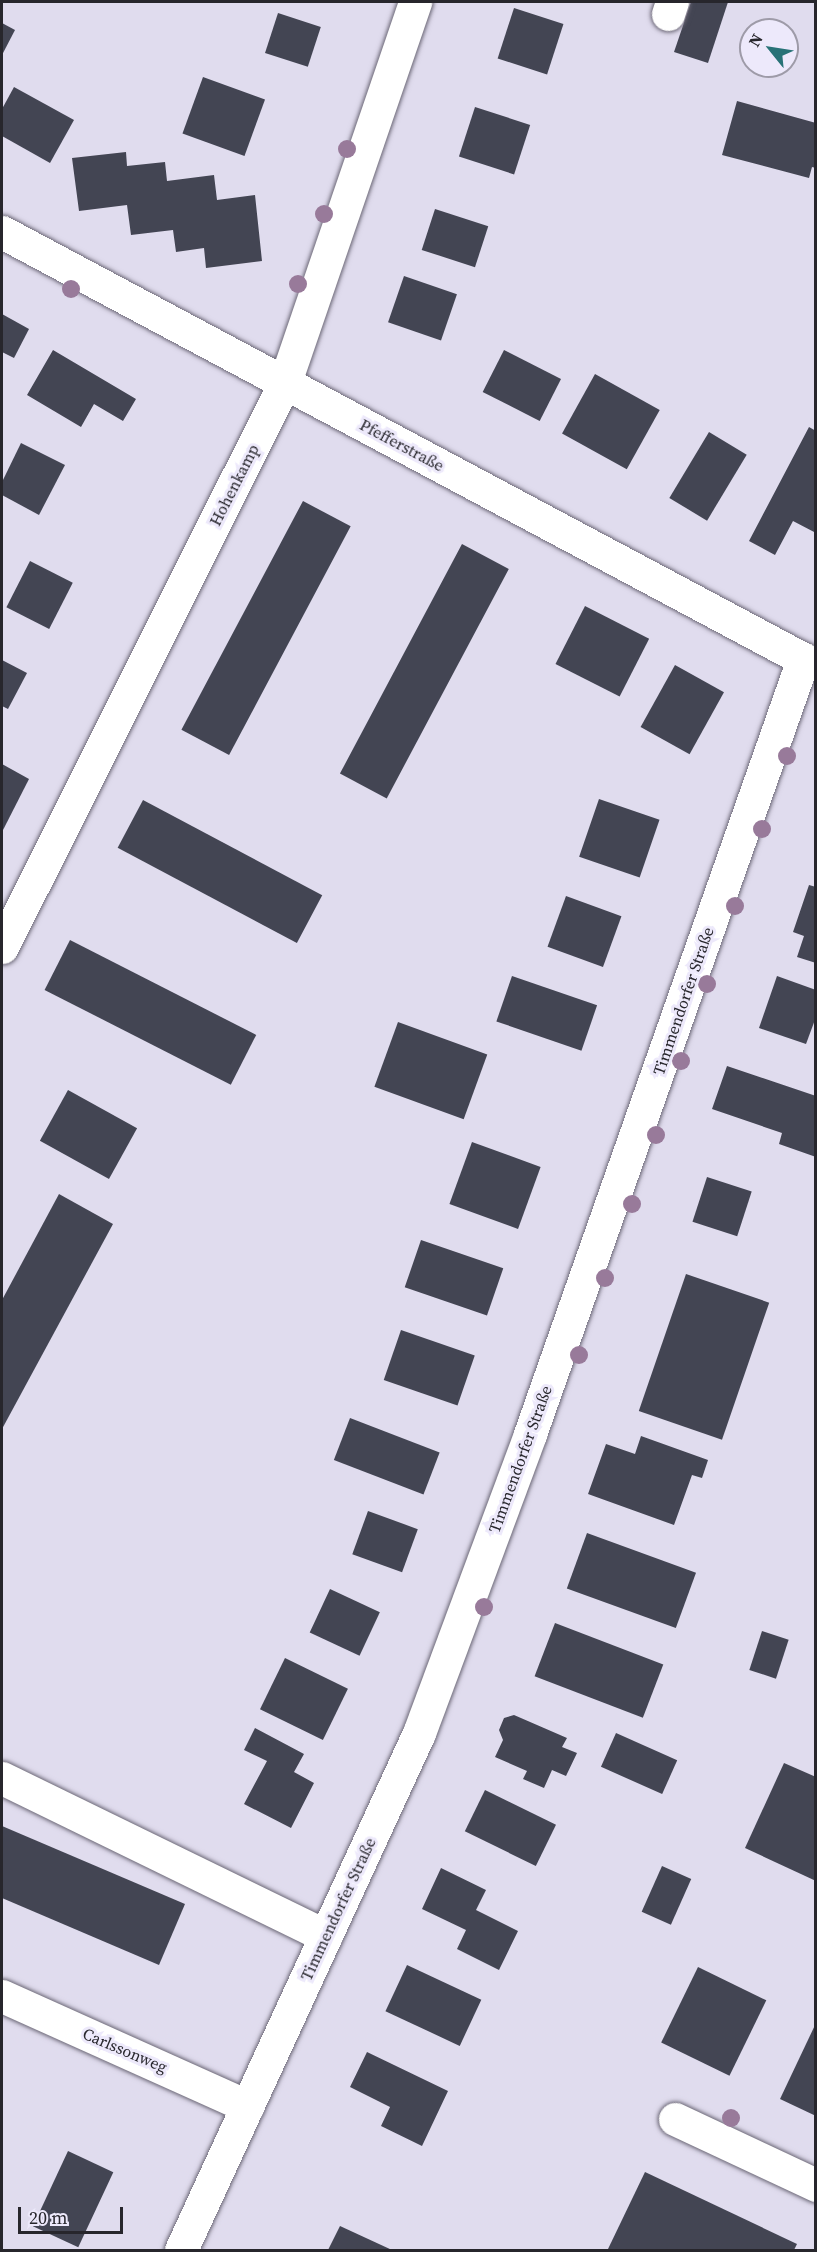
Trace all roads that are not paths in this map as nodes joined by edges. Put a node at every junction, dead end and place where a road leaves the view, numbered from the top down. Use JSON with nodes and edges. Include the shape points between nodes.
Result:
{"nodes":[{"id":1,"x":415,"y":2,"type":"edge"},
{"id":2,"x":2,"y":232,"type":"edge"},
{"id":3,"x":285,"y":382,"type":"junction"},
{"id":4,"x":809,"y":657,"type":"edge"},
{"id":5,"x":2,"y":947,"type":"edge"},
{"id":6,"x":2,"y":1778,"type":"edge"},
{"id":7,"x":326,"y":1936,"type":"junction"},
{"id":8,"x":2,"y":1996,"type":"edge"},
{"id":9,"x":247,"y":2106,"type":"junction"},
{"id":10,"x":675,"y":2119,"type":"dead end"},
{"id":11,"x":816,"y":2185,"type":"edge"},
{"id":12,"x":181,"y":2250,"type":"edge"}],
"edges":[{"from":1,"to":3,"type":"street","name":"Hohenkamp"},
{"from":2,"to":3,"type":"street","name":"Pfefferstraße"},
{"from":3,"to":4,"type":"street","name":"Pfefferstraße"},
{"from":3,"to":5,"type":"street","name":"Hohenkamp"},
{"from":4,"to":7,"type":"street","name":"Timmendorfer Straße","via":[[423,1722]]},
{"from":6,"to":7,"type":"street"},
{"from":7,"to":9,"type":"street","name":"Timmendorfer Straße"},
{"from":8,"to":9,"type":"street","name":"Carlssonweg"},
{"from":9,"to":12,"type":"street","name":"Timmendorfer Straße"},
{"from":10,"to":11,"type":"street"}]}
